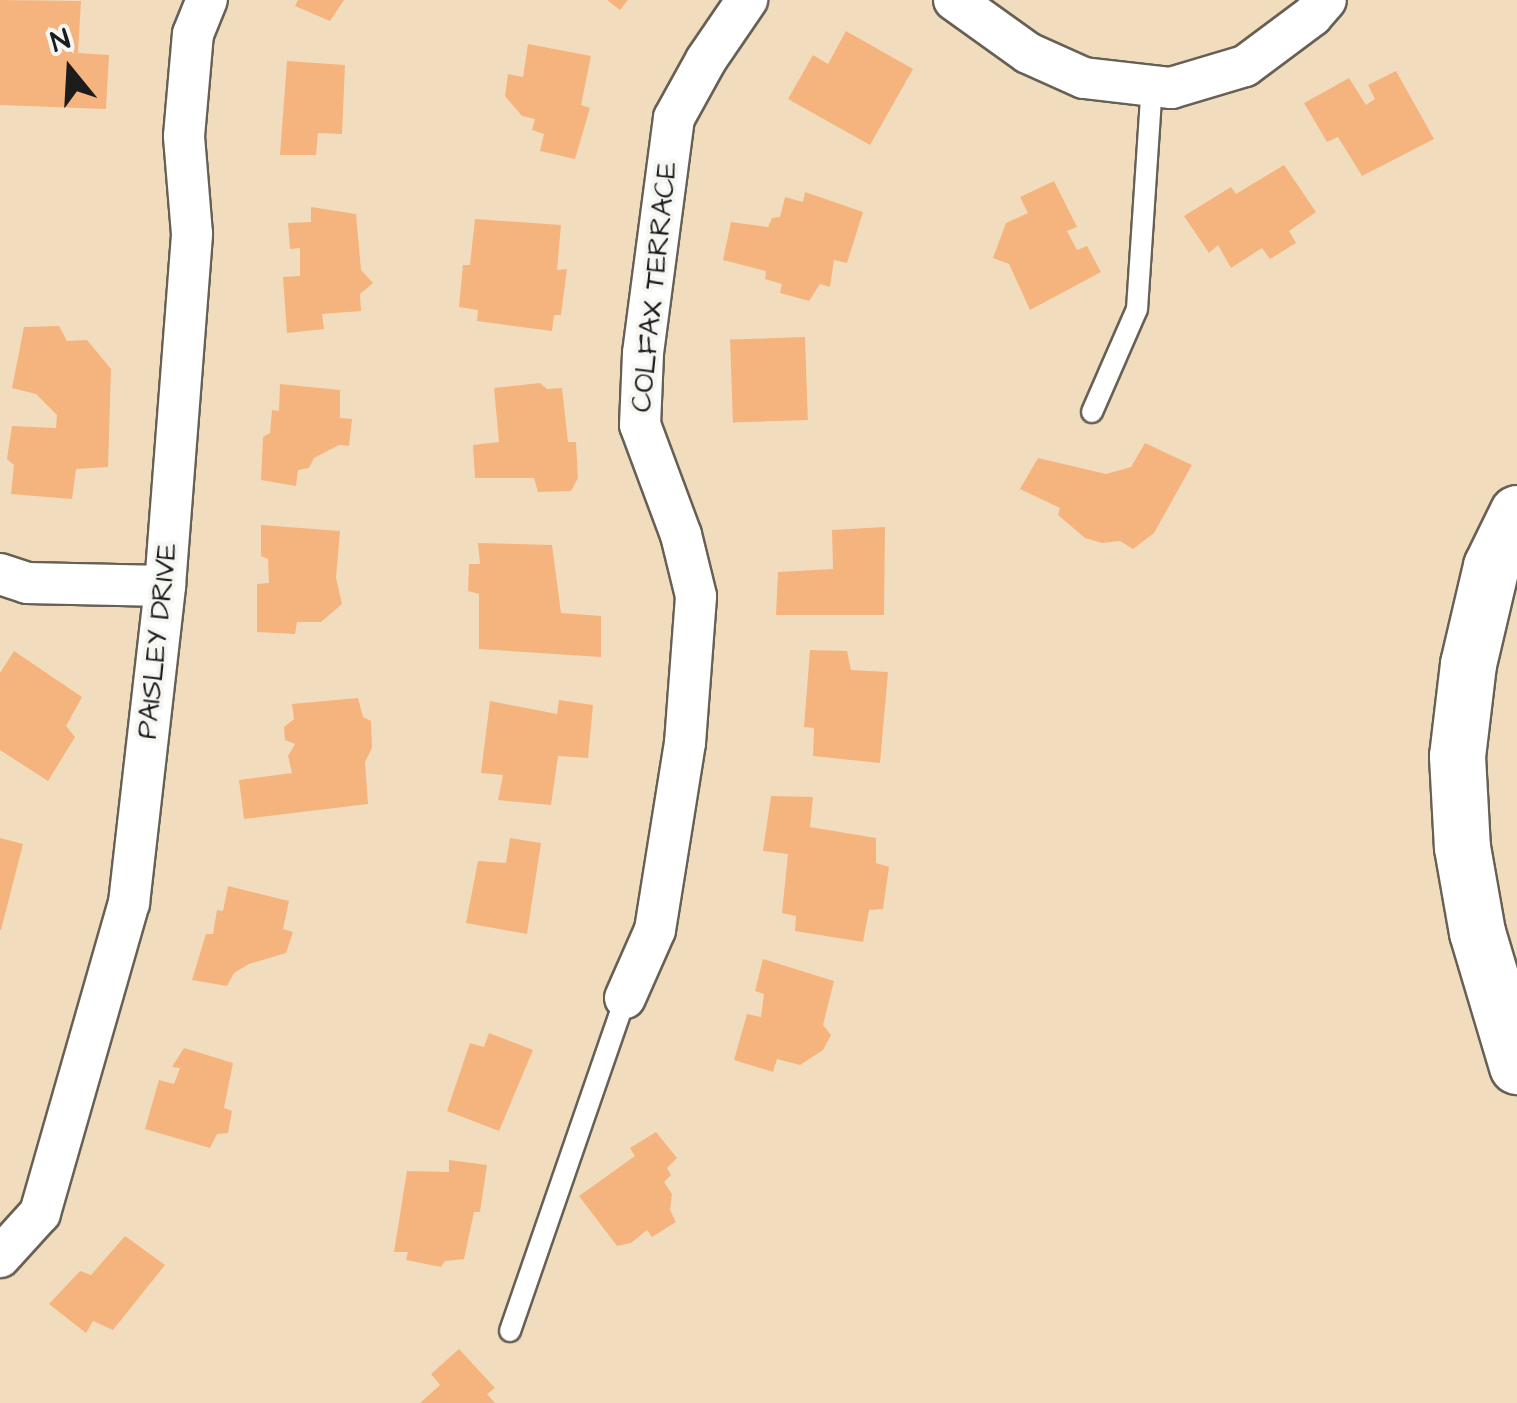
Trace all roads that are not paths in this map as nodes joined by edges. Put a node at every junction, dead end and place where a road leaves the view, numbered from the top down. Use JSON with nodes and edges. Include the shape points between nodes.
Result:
{"nodes":[{"id":1,"x":207,"y":0,"type":"edge"},
{"id":2,"x":748,"y":0,"type":"edge"},
{"id":3,"x":954,"y":0,"type":"edge"},
{"id":4,"x":1326,"y":0,"type":"edge"},
{"id":5,"x":1152,"y":86,"type":"junction"},
{"id":6,"x":1092,"y":412,"type":"dead end"},
{"id":7,"x":1517,"y":513,"type":"edge"},
{"id":8,"x":0,"y":574,"type":"edge"},
{"id":9,"x":165,"y":586,"type":"junction"},
{"id":10,"x":625,"y":998,"type":"joint"},
{"id":11,"x":1517,"y":1066,"type":"edge"},
{"id":12,"x":0,"y":1257,"type":"edge"},
{"id":13,"x":510,"y":1331,"type":"dead end"}],
"edges":[{"from":1,"to":9,"type":"street","name":"PAISLEY DRIVE","via":[[193,34],[184,136],[192,234]]},
{"from":2,"to":10,"type":"street","name":"COLFAX TERRACE","via":[[674,118],[642,353],[640,425],[696,596],[684,742],[654,930]]},
{"from":3,"to":5,"type":"street","via":[[1028,53],[1084,78]]},
{"from":4,"to":5,"type":"street","via":[[1245,66],[1171,88]]},
{"from":5,"to":6,"type":"lane","via":[[1137,309]]},
{"from":7,"to":11,"type":"street","via":[[1491,566],[1468,664],[1458,756],[1462,847],[1477,932]]},
{"from":8,"to":9,"type":"street","via":[[27,583]]},
{"from":9,"to":12,"type":"street","name":"PAISLEY DRIVE","via":[[129,903],[40,1212]]},
{"from":10,"to":13,"type":"lane"}]}
